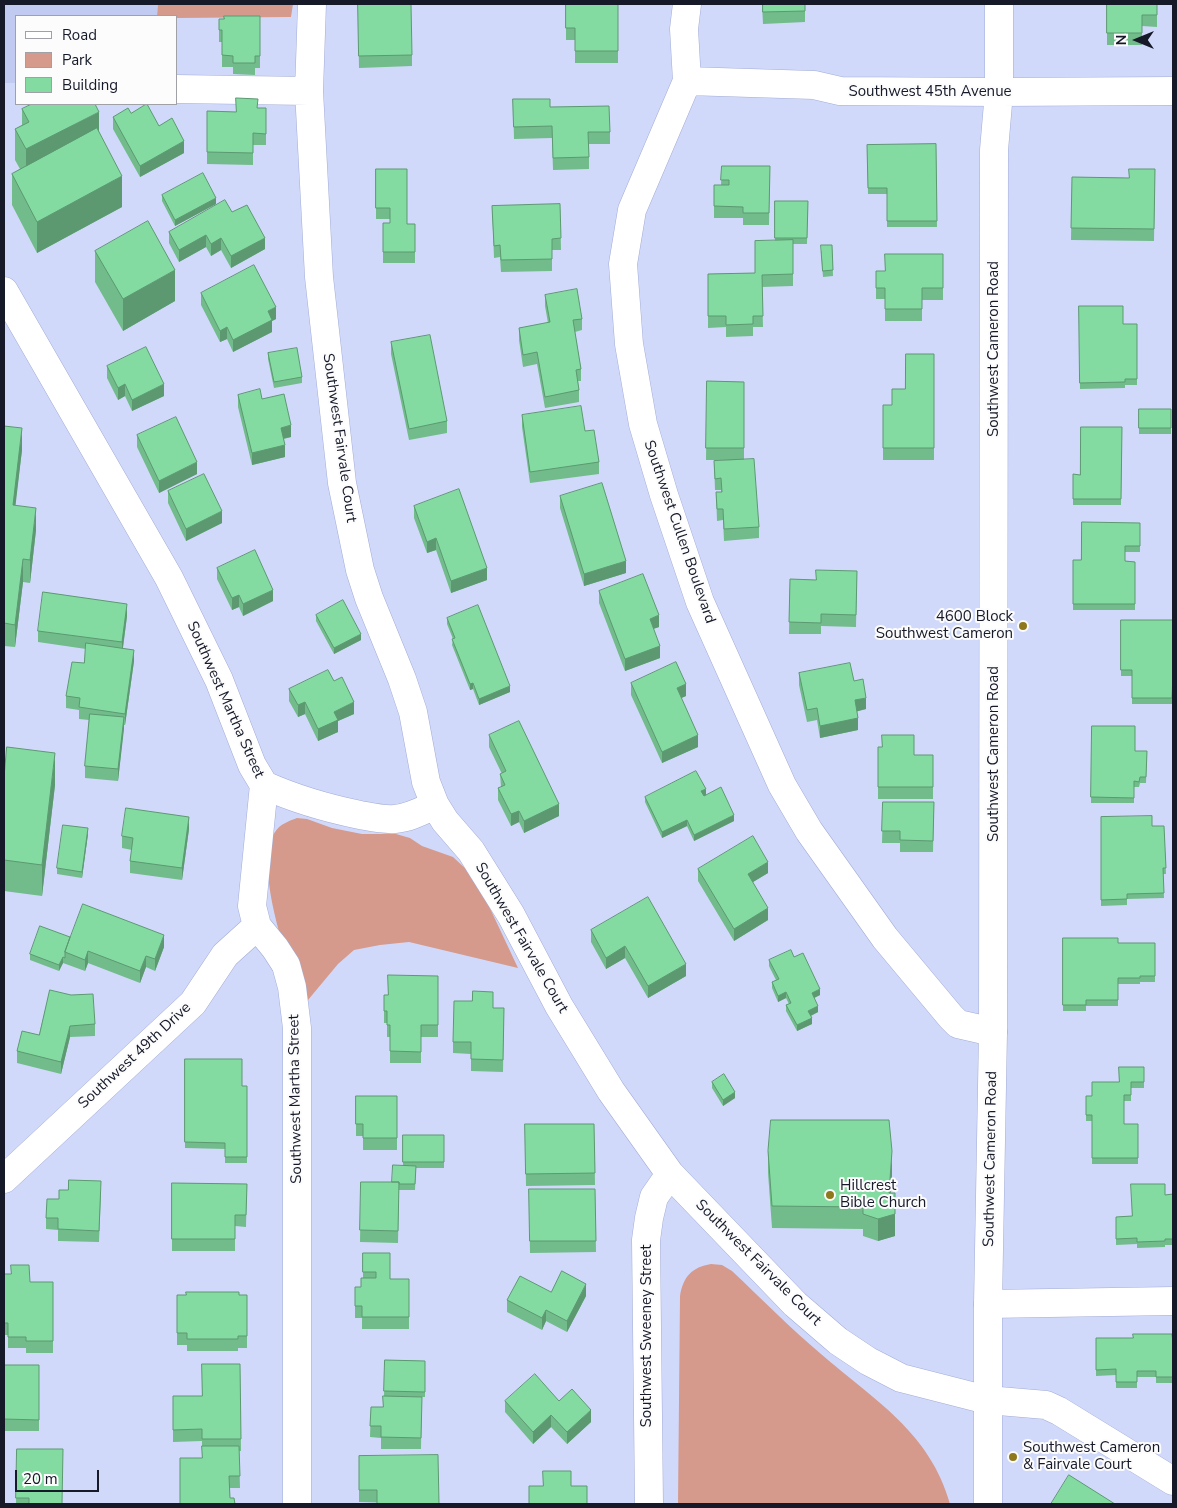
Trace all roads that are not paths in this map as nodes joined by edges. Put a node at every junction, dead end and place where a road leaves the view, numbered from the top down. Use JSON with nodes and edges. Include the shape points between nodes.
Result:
{"nodes":[{"id":1,"x":312,"y":4,"type":"edge"},
{"id":2,"x":687,"y":4,"type":"edge"},
{"id":3,"x":999,"y":4,"type":"edge"},
{"id":4,"x":687,"y":82,"type":"junction"},
{"id":5,"x":178,"y":89,"type":"edge"},
{"id":6,"x":309,"y":91,"type":"junction"},
{"id":7,"x":1173,"y":91,"type":"edge"},
{"id":8,"x":999,"y":92,"type":"junction"},
{"id":9,"x":4,"y":291,"type":"edge"},
{"id":10,"x":264,"y":785,"type":"junction"},
{"id":11,"x":435,"y":806,"type":"junction"},
{"id":12,"x":257,"y":926,"type":"junction"},
{"id":13,"x":993,"y":1032,"type":"junction"},
{"id":14,"x":670,"y":1174,"type":"junction"},
{"id":15,"x":4,"y":1179,"type":"edge"},
{"id":16,"x":1173,"y":1301,"type":"edge"},
{"id":17,"x":988,"y":1304,"type":"junction"},
{"id":18,"x":988,"y":1400,"type":"junction"},
{"id":19,"x":1173,"y":1481,"type":"edge"},
{"id":20,"x":297,"y":1504,"type":"edge"},
{"id":21,"x":649,"y":1504,"type":"edge"},
{"id":22,"x":988,"y":1504,"type":"edge"}],
"edges":[{"from":1,"to":6,"type":"street","name":"Southwest Fairvale Court"},
{"from":2,"to":4,"type":"street","name":"Southwest Cullen Boulevard","via":[[684,29]]},
{"from":3,"to":8,"type":"street","name":"Southwest Cameron Road"},
{"from":4,"to":8,"type":"street","name":"Southwest 45th Avenue","via":[[814,85],[840,91]]},
{"from":4,"to":13,"type":"street","name":"Southwest Cullen Boulevard","via":[[632,210],[623,264],[629,344],[643,424],[664,495],[700,602],[782,785],[809,831],[885,938],[951,1017],[958,1024]]},
{"from":5,"to":6,"type":"street"},
{"from":6,"to":11,"type":"street","name":"Southwest Fairvale Court","via":[[320,277],[342,484],[360,570],[413,712],[426,782]]},
{"from":7,"to":8,"type":"street","name":"Southwest 45th Avenue"},
{"from":8,"to":13,"type":"street","name":"Southwest Cameron Road","via":[[994,150]]},
{"from":9,"to":10,"type":"street","name":"Southwest Martha Street","via":[[169,578],[219,680],[252,765]]},
{"from":10,"to":11,"type":"street","via":[[322,807],[376,818],[394,820]]},
{"from":10,"to":12,"type":"street","name":"Southwest Martha Street","via":[[252,906]]},
{"from":11,"to":14,"type":"street","name":"Southwest Fairvale Court","via":[[471,851],[610,1091]]},
{"from":12,"to":15,"type":"street","name":"Southwest 49th Drive","via":[[225,955],[193,1003]]},
{"from":12,"to":20,"type":"street","name":"Southwest Martha Street","via":[[286,966],[297,1028]]},
{"from":13,"to":17,"type":"street","name":"Southwest Cameron Road"},
{"from":14,"to":18,"type":"street","name":"Southwest Fairvale Court","via":[[795,1304],[838,1341],[901,1378]]},
{"from":14,"to":21,"type":"street","name":"Southwest Sweeney Street","via":[[654,1197],[646,1240]]},
{"from":16,"to":17,"type":"street"},
{"from":17,"to":18,"type":"street","name":"Southwest Cameron Road"},
{"from":18,"to":19,"type":"street","name":"Southwest Fairvale Court","via":[[1046,1405]]},
{"from":18,"to":22,"type":"street","name":"Southwest Cameron Road"}]}
